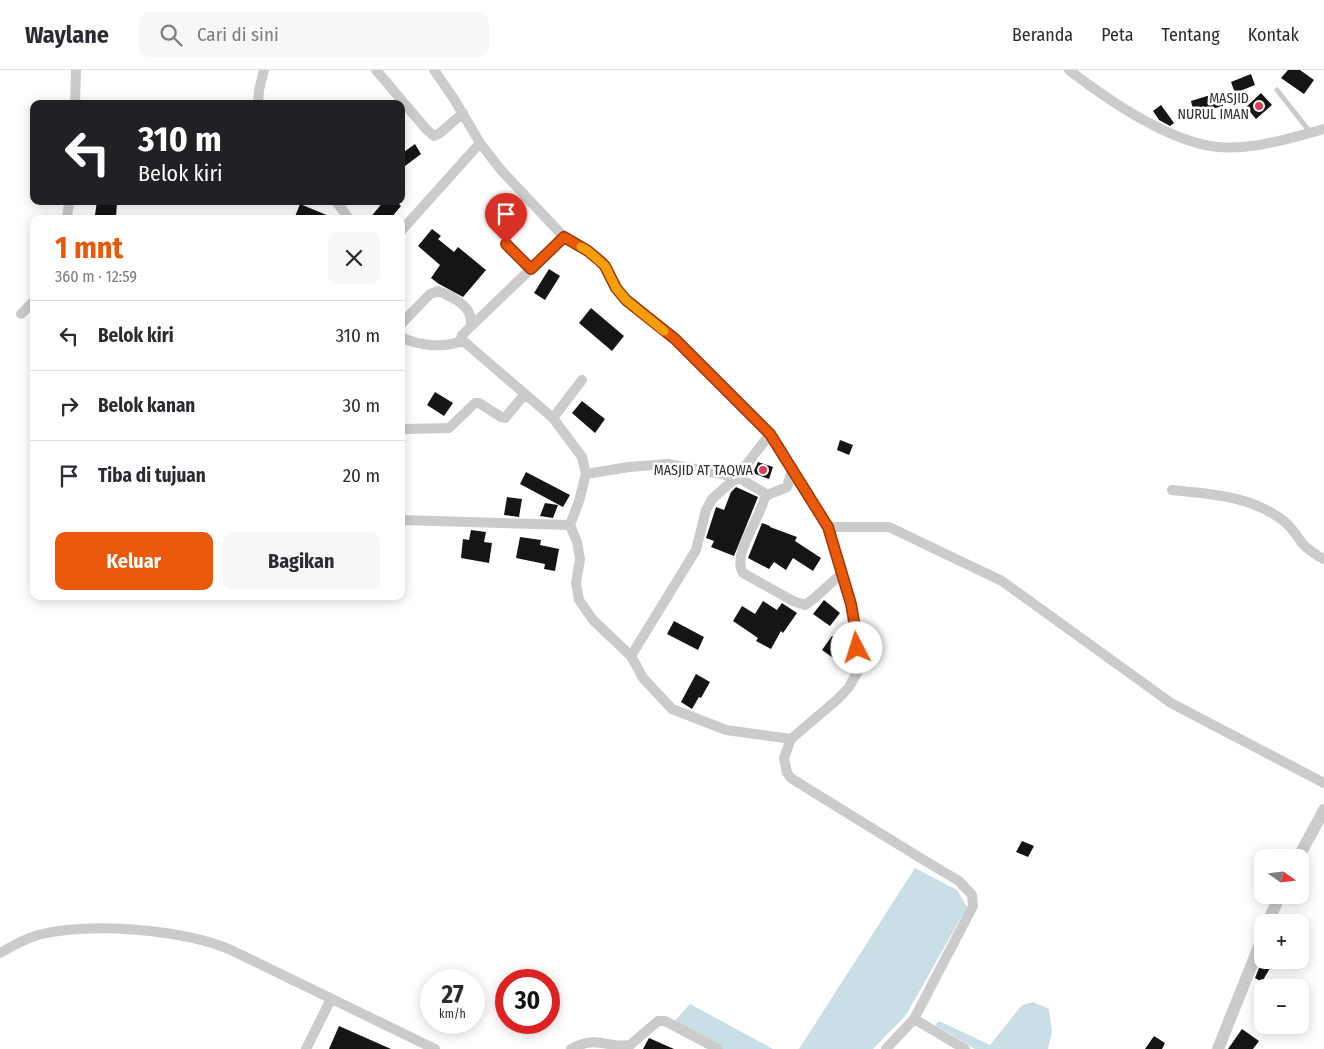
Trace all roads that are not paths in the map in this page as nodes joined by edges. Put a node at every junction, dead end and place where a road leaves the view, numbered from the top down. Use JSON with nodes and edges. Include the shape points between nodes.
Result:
{"nodes":[{"id":1,"x":76,"y":70,"type":"edge"},
{"id":2,"x":264,"y":70,"type":"edge"},
{"id":3,"x":376,"y":70,"type":"edge"},
{"id":4,"x":434,"y":70,"type":"edge"},
{"id":5,"x":1069,"y":70,"type":"edge"},
{"id":6,"x":1277,"y":90,"type":"dead end"},
{"id":7,"x":75,"y":100,"type":"edge"},
{"id":8,"x":258,"y":100,"type":"edge"},
{"id":9,"x":402,"y":100,"type":"edge"},
{"id":10,"x":405,"y":104,"type":"edge"},
{"id":11,"x":462,"y":113,"type":"junction"},
{"id":12,"x":1324,"y":129,"type":"edge"},
{"id":13,"x":1311,"y":133,"type":"junction"},
{"id":14,"x":480,"y":142,"type":"junction"},
{"id":15,"x":405,"y":226,"type":"edge"},
{"id":16,"x":564,"y":237,"type":"junction"},
{"id":17,"x":506,"y":244,"type":"dead end"},
{"id":18,"x":531,"y":269,"type":"junction"},
{"id":19,"x":30,"y":305,"type":"edge"},
{"id":20,"x":21,"y":314,"type":"dead end"},
{"id":21,"x":405,"y":320,"type":"edge"},
{"id":22,"x":471,"y":326,"type":"junction"},
{"id":23,"x":405,"y":338,"type":"edge"},
{"id":24,"x":462,"y":341,"type":"junction"},
{"id":25,"x":582,"y":380,"type":"dead end"},
{"id":26,"x":524,"y":395,"type":"junction"},
{"id":27,"x":553,"y":418,"type":"junction"},
{"id":28,"x":405,"y":429,"type":"edge"},
{"id":29,"x":770,"y":434,"type":"junction"},
{"id":30,"x":792,"y":470,"type":"junction"},
{"id":31,"x":586,"y":474,"type":"junction"},
{"id":32,"x":737,"y":477,"type":"junction"},
{"id":33,"x":1172,"y":490,"type":"dead end"},
{"id":34,"x":765,"y":496,"type":"junction"},
{"id":35,"x":405,"y":520,"type":"edge"},
{"id":36,"x":570,"y":526,"type":"junction"},
{"id":37,"x":828,"y":527,"type":"junction"},
{"id":38,"x":1324,"y":559,"type":"edge"},
{"id":39,"x":842,"y":574,"type":"junction"},
{"id":40,"x":631,"y":656,"type":"junction"},
{"id":41,"x":792,"y":739,"type":"junction"},
{"id":42,"x":1324,"y":783,"type":"edge"},
{"id":43,"x":1324,"y":810,"type":"edge"},
{"id":44,"x":1303,"y":849,"type":"edge"},
{"id":45,"x":0,"y":953,"type":"edge"},
{"id":46,"x":1254,"y":958,"type":"edge"},
{"id":47,"x":331,"y":999,"type":"junction"},
{"id":48,"x":914,"y":1019,"type":"junction"},
{"id":49,"x":306,"y":1049,"type":"edge"},
{"id":50,"x":434,"y":1049,"type":"edge"},
{"id":51,"x":571,"y":1049,"type":"edge"},
{"id":52,"x":718,"y":1049,"type":"edge"},
{"id":53,"x":886,"y":1049,"type":"edge"},
{"id":54,"x":965,"y":1049,"type":"edge"},
{"id":55,"x":1218,"y":1049,"type":"edge"}],
"edges":[{"from":1,"to":7,"type":"street"},
{"from":2,"to":8,"type":"street"},
{"from":3,"to":9,"type":"street"},
{"from":4,"to":11,"type":"street"},
{"from":5,"to":13,"type":"street","via":[[1134,114],[1179,137],[1204,145],[1242,146]]},
{"from":6,"to":13,"type":"lane"},
{"from":10,"to":11,"type":"street","via":[[434,136]]},
{"from":11,"to":14,"type":"street"},
{"from":12,"to":13,"type":"street"},
{"from":14,"to":15,"type":"street"},
{"from":14,"to":16,"type":"street","via":[[501,170]]},
{"from":16,"to":18,"type":"street"},
{"from":16,"to":29,"type":"street","via":[[600,261],[626,300],[675,339]]},
{"from":17,"to":18,"type":"street"},
{"from":18,"to":22,"type":"street"},
{"from":19,"to":20,"type":"street"},
{"from":21,"to":22,"type":"street","via":[[430,294],[438,291],[468,311]]},
{"from":22,"to":24,"type":"street","via":[[462,335]]},
{"from":23,"to":24,"type":"street","via":[[448,345]]},
{"from":24,"to":26,"type":"street"},
{"from":25,"to":27,"type":"street"},
{"from":26,"to":27,"type":"street"},
{"from":26,"to":28,"type":"street","via":[[505,418],[479,403],[473,404],[449,428]]},
{"from":27,"to":31,"type":"street","via":[[582,457]]},
{"from":29,"to":30,"type":"street"},
{"from":29,"to":32,"type":"street"},
{"from":30,"to":34,"type":"street","via":[[787,487]]},
{"from":30,"to":37,"type":"street"},
{"from":31,"to":32,"type":"street","via":[[668,464]]},
{"from":31,"to":36,"type":"street"},
{"from":32,"to":34,"type":"street"},
{"from":32,"to":40,"type":"street","via":[[712,499],[696,550]]},
{"from":33,"to":38,"type":"street","via":[[1228,496],[1278,516],[1303,544]]},
{"from":34,"to":39,"type":"street","via":[[743,549],[740,569],[743,573],[804,605]]},
{"from":35,"to":36,"type":"street"},
{"from":36,"to":40,"type":"street","via":[[580,559],[576,583],[579,600],[593,620]]},
{"from":37,"to":39,"type":"street"},
{"from":37,"to":42,"type":"street","via":[[889,527],[1002,581],[1171,703]]},
{"from":39,"to":41,"type":"street","via":[[855,627],[858,671],[839,698]]},
{"from":40,"to":41,"type":"street","via":[[643,678],[672,709],[726,730]]},
{"from":41,"to":48,"type":"street","via":[[784,758],[792,778],[959,880],[972,895],[973,906]]},
{"from":43,"to":44,"type":"street"},
{"from":45,"to":47,"type":"street","via":[[22,941],[52,932],[99,928],[158,933],[218,945]]},
{"from":46,"to":55,"type":"street"},
{"from":47,"to":49,"type":"street"},
{"from":47,"to":50,"type":"street"},
{"from":48,"to":53,"type":"street"},
{"from":48,"to":54,"type":"street"},
{"from":51,"to":52,"type":"street","via":[[596,1041],[630,1045],[658,1021]]}]}
